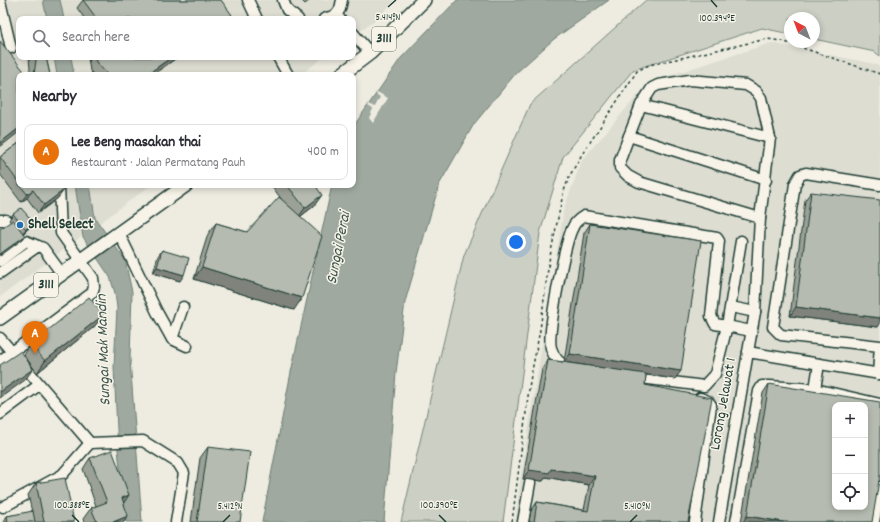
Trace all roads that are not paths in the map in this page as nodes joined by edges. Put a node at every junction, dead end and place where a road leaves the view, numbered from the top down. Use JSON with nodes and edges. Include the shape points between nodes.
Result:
{"nodes":[{"id":1,"x":248,"y":0,"type":"edge"},
{"id":2,"x":283,"y":0,"type":"edge"},
{"id":3,"x":342,"y":0,"type":"edge"},
{"id":4,"x":424,"y":0,"type":"edge"},
{"id":5,"x":0,"y":1,"type":"edge"},
{"id":6,"x":256,"y":16,"type":"edge"},
{"id":7,"x":294,"y":16,"type":"edge"},
{"id":8,"x":338,"y":16,"type":"edge"},
{"id":9,"x":356,"y":37,"type":"edge"},
{"id":10,"x":11,"y":48,"type":"dead end"},
{"id":11,"x":370,"y":53,"type":"junction"},
{"id":12,"x":280,"y":60,"type":"edge"},
{"id":13,"x":286,"y":72,"type":"edge"},
{"id":14,"x":345,"y":72,"type":"edge"},
{"id":15,"x":642,"y":105,"type":"junction"},
{"id":16,"x":628,"y":136,"type":"junction"},
{"id":17,"x":770,"y":138,"type":"junction"},
{"id":18,"x":766,"y":180,"type":"junction"},
{"id":19,"x":880,"y":185,"type":"edge"},
{"id":20,"x":59,"y":188,"type":"edge"},
{"id":21,"x":182,"y":188,"type":"edge"},
{"id":22,"x":760,"y":218,"type":"junction"},
{"id":23,"x":117,"y":234,"type":"junction"},
{"id":24,"x":741,"y":242,"type":"dead end"},
{"id":25,"x":38,"y":246,"type":"junction"},
{"id":26,"x":87,"y":256,"type":"junction"},
{"id":27,"x":2,"y":266,"type":"edge"},
{"id":28,"x":62,"y":274,"type":"junction"},
{"id":29,"x":183,"y":307,"type":"dead end"},
{"id":30,"x":731,"y":307,"type":"junction"},
{"id":31,"x":755,"y":312,"type":"junction"},
{"id":32,"x":2,"y":313,"type":"edge"},
{"id":33,"x":727,"y":326,"type":"junction"},
{"id":34,"x":751,"y":331,"type":"junction"},
{"id":35,"x":0,"y":338,"type":"edge"},
{"id":36,"x":172,"y":339,"type":"junction"},
{"id":37,"x":187,"y":346,"type":"dead end"},
{"id":38,"x":748,"y":352,"type":"junction"},
{"id":39,"x":12,"y":353,"type":"junction"},
{"id":40,"x":0,"y":362,"type":"edge"},
{"id":41,"x":819,"y":364,"type":"junction"},
{"id":42,"x":584,"y":370,"type":"edge"},
{"id":43,"x":879,"y":374,"type":"edge"},
{"id":44,"x":622,"y":376,"type":"edge"},
{"id":45,"x":39,"y":385,"type":"junction"},
{"id":46,"x":648,"y":389,"type":"edge"},
{"id":47,"x":815,"y":389,"type":"junction"},
{"id":48,"x":675,"y":393,"type":"edge"},
{"id":49,"x":690,"y":396,"type":"edge"},
{"id":50,"x":880,"y":404,"type":"edge"},
{"id":51,"x":0,"y":414,"type":"edge"},
{"id":52,"x":90,"y":443,"type":"junction"},
{"id":53,"x":62,"y":475,"type":"junction"},
{"id":54,"x":530,"y":483,"type":"dead end"},
{"id":55,"x":66,"y":486,"type":"edge"},
{"id":56,"x":880,"y":487,"type":"edge"},
{"id":57,"x":3,"y":507,"type":"dead end"},
{"id":58,"x":176,"y":522,"type":"edge"},
{"id":59,"x":523,"y":522,"type":"edge"},
{"id":60,"x":694,"y":522,"type":"edge"},
{"id":61,"x":719,"y":522,"type":"edge"},
{"id":62,"x":736,"y":522,"type":"edge"},
{"id":63,"x":874,"y":522,"type":"edge"}],
"edges":[{"from":1,"to":6,"type":"street"},
{"from":2,"to":7,"type":"street","via":[[287,10]]},
{"from":3,"to":8,"type":"street"},
{"from":4,"to":11,"type":"main road","number":"3111"},
{"from":5,"to":10,"type":"street"},
{"from":9,"to":11,"type":"street"},
{"from":11,"to":14,"type":"main road","number":"3111"},
{"from":12,"to":13,"type":"street"},
{"from":15,"to":16,"type":"street"},
{"from":15,"to":17,"type":"street"},
{"from":15,"to":17,"type":"street","via":[[652,88],[666,82],[690,80],[746,85],[756,91],[761,98]]},
{"from":16,"to":18,"type":"street"},
{"from":16,"to":22,"type":"street","via":[[620,168],[628,176],[638,182]]},
{"from":17,"to":18,"type":"street"},
{"from":18,"to":22,"type":"street"},
{"from":19,"to":43,"type":"street","via":[[806,173],[800,175],[795,184],[773,327],[781,335],[880,346]]},
{"from":20,"to":26,"type":"street","via":[[62,233]]},
{"from":21,"to":23,"type":"main road","number":"3111"},
{"from":22,"to":31,"type":"street"},
{"from":23,"to":26,"type":"main road","number":"3111"},
{"from":23,"to":36,"type":"street"},
{"from":24,"to":30,"type":"street"},
{"from":25,"to":27,"type":"street"},
{"from":25,"to":27,"type":"street","via":[[23,241]]},
{"from":25,"to":28,"type":"street","via":[[43,248]]},
{"from":26,"to":28,"type":"main road","number":"3111"},
{"from":26,"to":39,"type":"street","via":[[93,278],[92,294]]},
{"from":28,"to":32,"type":"main road","number":"3111"},
{"from":29,"to":36,"type":"street"},
{"from":30,"to":31,"type":"street"},
{"from":30,"to":33,"type":"street"},
{"from":31,"to":34,"type":"street"},
{"from":33,"to":34,"type":"street"},
{"from":33,"to":42,"type":"street","via":[[714,324],[711,316],[719,241],[717,238],[584,216],[571,231],[557,292],[550,341],[551,349],[559,362]]},
{"from":33,"to":44,"type":"street","via":[[715,374],[704,386]]},
{"from":34,"to":38,"type":"street"},
{"from":35,"to":39,"type":"street"},
{"from":36,"to":37,"type":"street"},
{"from":38,"to":41,"type":"street","name":"Lorong Jelawat 1"},
{"from":38,"to":61,"type":"street","name":"Lorong Jelawat 1"},
{"from":39,"to":40,"type":"street"},
{"from":39,"to":45,"type":"street"},
{"from":41,"to":43,"type":"street","name":"Lorong Jelawat 1"},
{"from":41,"to":47,"type":"street"},
{"from":45,"to":51,"type":"street"},
{"from":45,"to":52,"type":"street"},
{"from":46,"to":48,"type":"street"},
{"from":47,"to":50,"type":"street"},
{"from":47,"to":62,"type":"street","via":[[762,386],[759,391]]},
{"from":49,"to":60,"type":"street","via":[[705,399],[711,405]]},
{"from":52,"to":53,"type":"street"},
{"from":52,"to":58,"type":"street","via":[[143,441],[178,463],[184,473]]},
{"from":53,"to":55,"type":"street"},
{"from":53,"to":57,"type":"street"},
{"from":54,"to":59,"type":"street"},
{"from":56,"to":63,"type":"street"}]}
